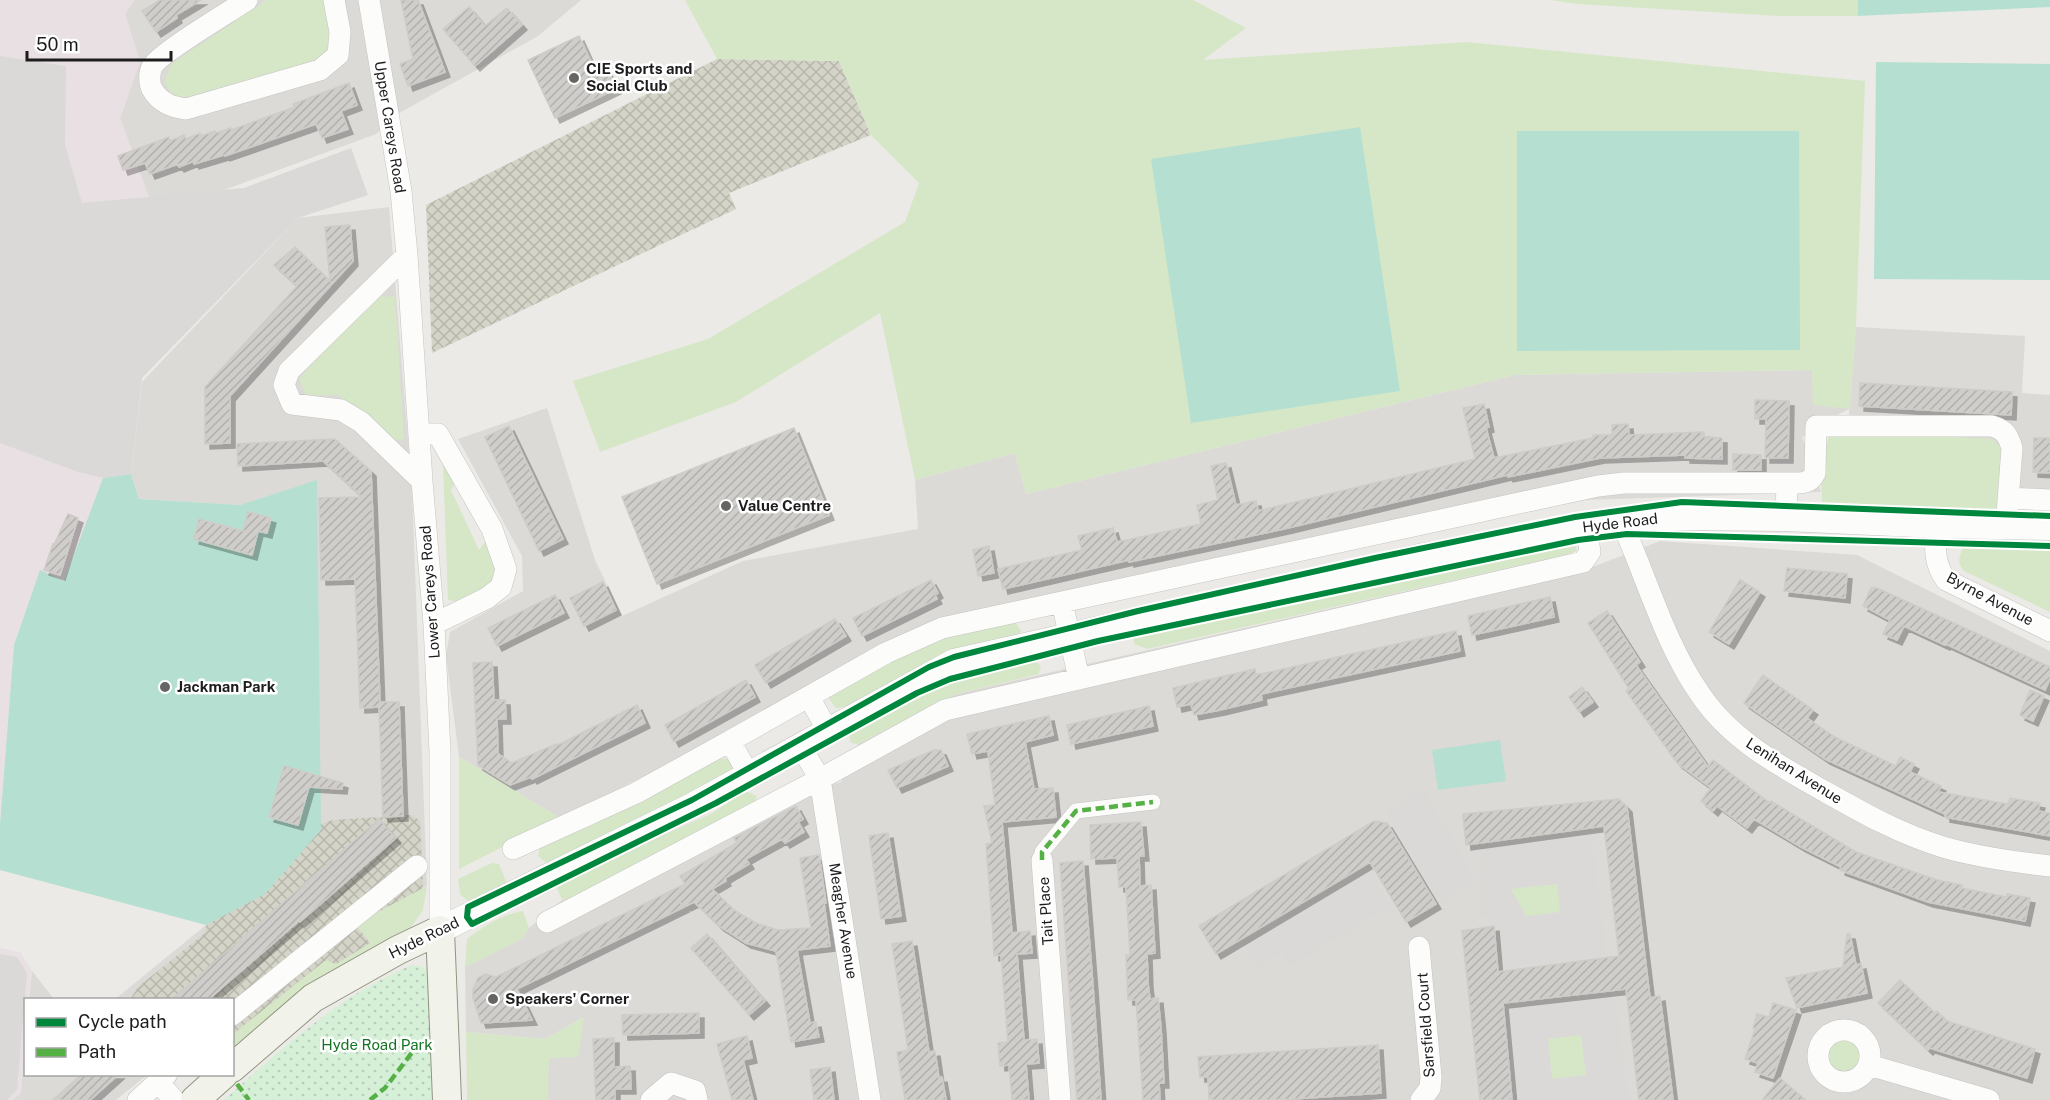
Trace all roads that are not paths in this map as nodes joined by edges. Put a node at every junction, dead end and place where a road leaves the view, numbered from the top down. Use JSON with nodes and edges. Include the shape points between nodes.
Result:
{"nodes":[{"id":1,"x":247,"y":0,"type":"edge"},
{"id":2,"x":334,"y":0,"type":"edge"},
{"id":3,"x":369,"y":0,"type":"edge"},
{"id":4,"x":407,"y":255,"type":"junction"},
{"id":5,"x":420,"y":434,"type":"junction"},
{"id":6,"x":422,"y":481,"type":"junction"},
{"id":7,"x":1787,"y":483,"type":"junction"},
{"id":8,"x":2009,"y":498,"type":"junction"},
{"id":9,"x":2050,"y":500,"type":"edge"},
{"id":10,"x":1786,"y":518,"type":"junction"},
{"id":11,"x":1621,"y":521,"type":"junction"},
{"id":12,"x":1937,"y":525,"type":"junction"},
{"id":13,"x":2007,"y":527,"type":"junction"},
{"id":14,"x":2050,"y":527,"type":"edge"},
{"id":15,"x":1588,"y":539,"type":"dead end"},
{"id":16,"x":1062,"y":602,"type":"junction"},
{"id":17,"x":434,"y":624,"type":"junction"},
{"id":18,"x":2050,"y":631,"type":"edge"},
{"id":19,"x":1071,"y":635,"type":"junction"},
{"id":20,"x":1079,"y":679,"type":"junction"},
{"id":21,"x":809,"y":697,"type":"junction"},
{"id":22,"x":828,"y":731,"type":"junction"},
{"id":23,"x":730,"y":741,"type":"junction"},
{"id":24,"x":801,"y":747,"type":"junction"},
{"id":25,"x":749,"y":775,"type":"junction"},
{"id":26,"x":820,"y":779,"type":"junction"},
{"id":27,"x":1153,"y":802,"type":"dead end"},
{"id":28,"x":513,"y":849,"type":"dead end"},
{"id":29,"x":1042,"y":860,"type":"joint"},
{"id":30,"x":417,"y":866,"type":"dead end"},
{"id":31,"x":2050,"y":866,"type":"edge"},
{"id":32,"x":547,"y":922,"type":"dead end"},
{"id":33,"x":440,"y":930,"type":"junction"},
{"id":34,"x":1419,"y":947,"type":"dead end"},
{"id":35,"x":234,"y":1013,"type":"edge"},
{"id":36,"x":1869,"y":1065,"type":"dead end"},
{"id":37,"x":234,"y":1066,"type":"edge"},
{"id":38,"x":222,"y":1076,"type":"edge"},
{"id":39,"x":163,"y":1078,"type":"edge"},
{"id":40,"x":1424,"y":1099,"type":"edge"},
{"id":41,"x":138,"y":1100,"type":"edge"},
{"id":42,"x":174,"y":1100,"type":"edge"},
{"id":43,"x":195,"y":1100,"type":"edge"},
{"id":44,"x":447,"y":1100,"type":"edge"},
{"id":45,"x":651,"y":1100,"type":"edge"},
{"id":46,"x":697,"y":1100,"type":"edge"},
{"id":47,"x":870,"y":1100,"type":"edge"},
{"id":48,"x":1060,"y":1100,"type":"edge"},
{"id":49,"x":1989,"y":1100,"type":"edge"}],
"edges":[{"from":1,"to":2,"type":"street","via":[[152,66],[149,84],[156,97],[171,107],[186,109],[320,70],[338,55],[340,32]]},
{"from":3,"to":4,"type":"street","name":"Upper Careys Road","via":[[401,191]]},
{"from":4,"to":5,"type":"street","name":"Lower Careys Road"},
{"from":4,"to":6,"type":"street","via":[[289,371],[284,385],[292,404],[341,410],[361,422]]},
{"from":5,"to":6,"type":"street","name":"Lower Careys Road"},
{"from":5,"to":17,"type":"street","via":[[438,434],[443,441],[492,528],[506,569],[501,587],[487,598]]},
{"from":6,"to":17,"type":"street","name":"Lower Careys Road"},
{"from":7,"to":8,"type":"street","via":[[1812,479],[1816,426],[1992,426],[2003,429],[2012,448]]},
{"from":7,"to":10,"type":"street"},
{"from":7,"to":16,"type":"street","via":[[1598,486]]},
{"from":8,"to":9,"type":"street"},
{"from":8,"to":13,"type":"street"},
{"from":10,"to":11,"type":"street","name":"Hyde Road"},
{"from":10,"to":12,"type":"street","name":"Hyde Road"},
{"from":11,"to":19,"type":"street","name":"Hyde Road","via":[[1425,556]]},
{"from":11,"to":31,"type":"street","name":"Lenihan Avenue","via":[[1680,662],[1724,724],[1754,749],[1878,822],[1911,836],[1984,856]]},
{"from":12,"to":13,"type":"street","name":"Hyde Road"},
{"from":12,"to":18,"type":"street","name":"Byrne Avenue","via":[[1936,561],[1946,580]]},
{"from":13,"to":14,"type":"street","name":"Hyde Road"},
{"from":15,"to":20,"type":"street","via":[[1590,552],[1583,561]]},
{"from":16,"to":19,"type":"street"},
{"from":16,"to":21,"type":"street","via":[[942,628],[886,653]]},
{"from":17,"to":33,"type":"street","name":"Lower Careys Road","via":[[440,753]]},
{"from":19,"to":20,"type":"street"},
{"from":19,"to":22,"type":"street","name":"Hyde Road","via":[[954,662]]},
{"from":20,"to":26,"type":"street","via":[[945,710]]},
{"from":21,"to":22,"type":"street"},
{"from":21,"to":23,"type":"street"},
{"from":22,"to":24,"type":"street","name":"Hyde Road"},
{"from":23,"to":25,"type":"street"},
{"from":23,"to":28,"type":"street","via":[[636,793]]},
{"from":24,"to":25,"type":"street","name":"Hyde Road"},
{"from":24,"to":26,"type":"street","name":"Meagher Avenue"},
{"from":25,"to":33,"type":"street","name":"Hyde Road"},
{"from":26,"to":32,"type":"street"},
{"from":26,"to":47,"type":"street","name":"Meagher Avenue"},
{"from":27,"to":29,"type":"street","name":"Tait Place","via":[[1076,811],[1042,852]]},
{"from":29,"to":48,"type":"street","name":"Tait Place"},
{"from":30,"to":35,"type":"street"},
{"from":33,"to":37,"type":"main road","name":"Hyde Road","via":[[313,998]]},
{"from":33,"to":44,"type":"main road"},
{"from":34,"to":40,"type":"street","name":"Sarsfield Court","via":[[1431,1077]]},
{"from":36,"to":49,"type":"street"},
{"from":38,"to":43,"type":"main road"},
{"from":39,"to":41,"type":"street"},
{"from":39,"to":42,"type":"street"},
{"from":45,"to":46,"type":"street","via":[[671,1083],[695,1091]]}]}
